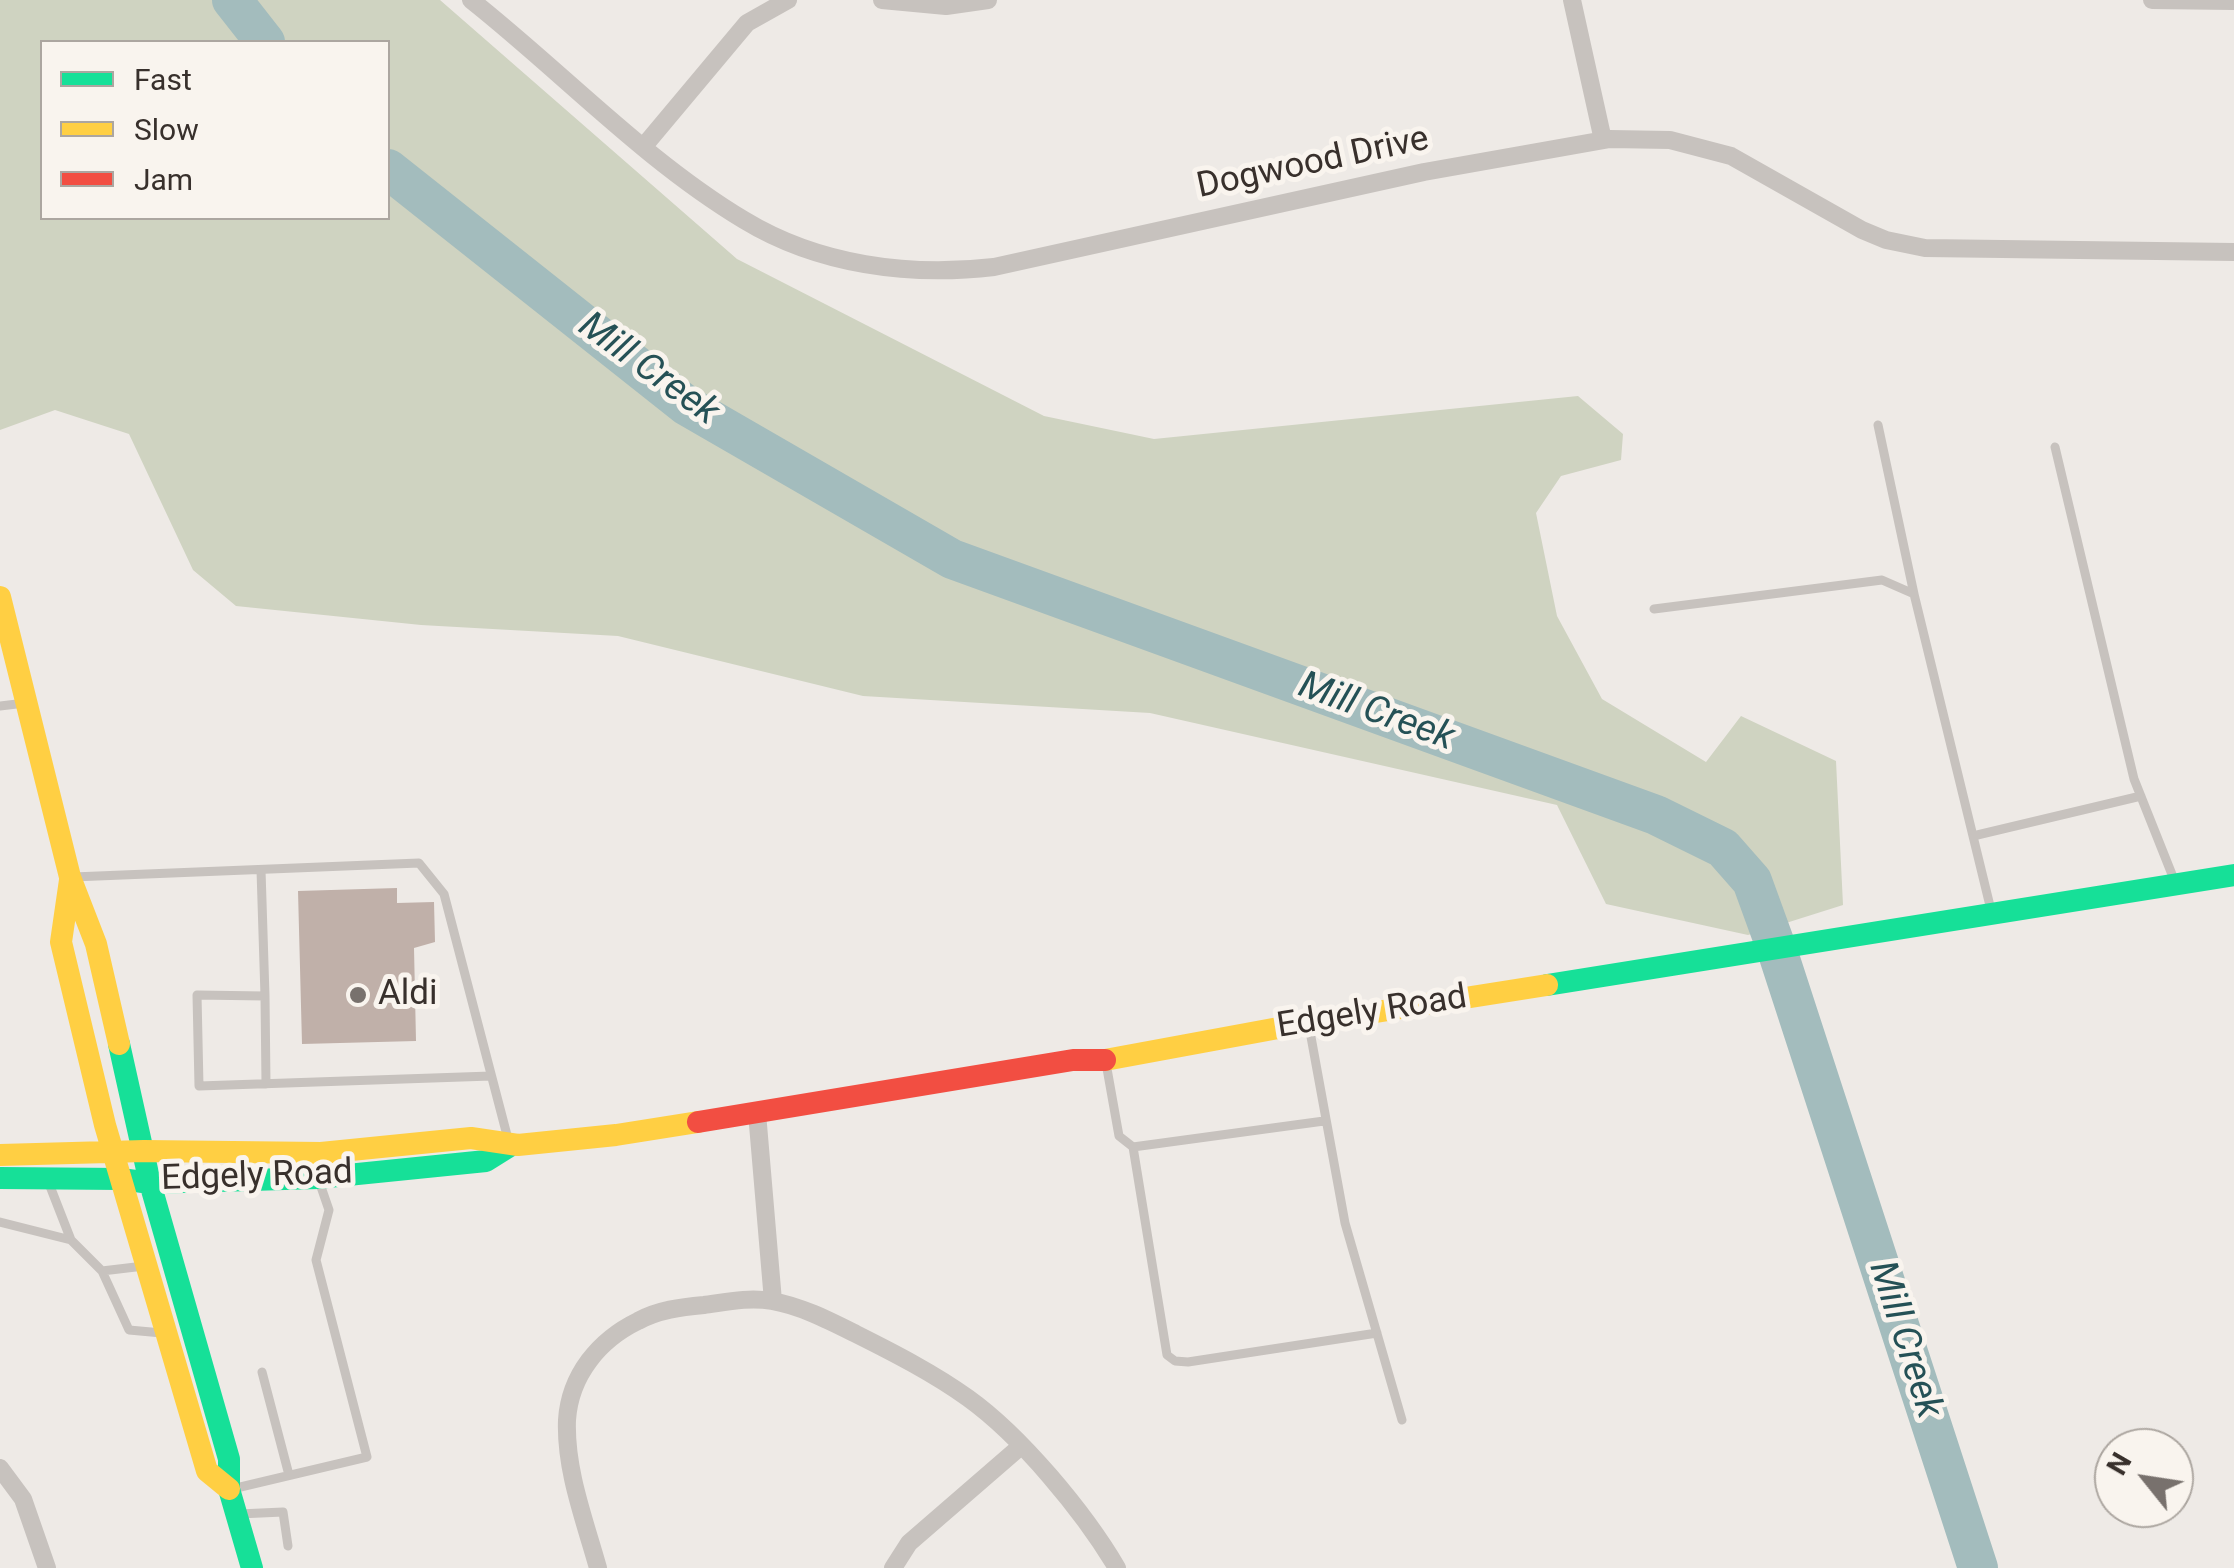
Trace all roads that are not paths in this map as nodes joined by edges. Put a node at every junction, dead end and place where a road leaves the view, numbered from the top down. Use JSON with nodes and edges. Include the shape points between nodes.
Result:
{"nodes":[{"id":1,"x":470,"y":0,"type":"edge"},
{"id":2,"x":788,"y":0,"type":"edge"},
{"id":3,"x":882,"y":0,"type":"edge"},
{"id":4,"x":988,"y":0,"type":"edge"},
{"id":5,"x":1572,"y":0,"type":"edge"},
{"id":6,"x":2152,"y":0,"type":"edge"},
{"id":7,"x":2234,"y":1,"type":"edge"},
{"id":8,"x":1603,"y":140,"type":"junction"},
{"id":9,"x":644,"y":146,"type":"junction"},
{"id":10,"x":2234,"y":252,"type":"edge"},
{"id":11,"x":1878,"y":425,"type":"dead end"},
{"id":12,"x":2056,"y":447,"type":"dead end"},
{"id":13,"x":1914,"y":594,"type":"junction"},
{"id":14,"x":0,"y":597,"type":"edge"},
{"id":15,"x":1654,"y":609,"type":"dead end"},
{"id":16,"x":28,"y":702,"type":"junction"},
{"id":17,"x":0,"y":706,"type":"edge"},
{"id":18,"x":2141,"y":796,"type":"junction"},
{"id":19,"x":1973,"y":836,"type":"junction"},
{"id":20,"x":261,"y":870,"type":"junction"},
{"id":21,"x":2234,"y":876,"type":"edge"},
{"id":22,"x":70,"y":877,"type":"junction"},
{"id":23,"x":2176,"y":884,"type":"junction"},
{"id":24,"x":1992,"y":912,"type":"junction"},
{"id":25,"x":265,"y":996,"type":"junction"},
{"id":26,"x":1309,"y":1023,"type":"junction"},
{"id":27,"x":1106,"y":1060,"type":"junction"},
{"id":28,"x":492,"y":1076,"type":"junction"},
{"id":29,"x":266,"y":1084,"type":"junction"},
{"id":30,"x":757,"y":1113,"type":"junction"},
{"id":31,"x":1324,"y":1121,"type":"junction"},
{"id":32,"x":510,"y":1146,"type":"junction"},
{"id":33,"x":1133,"y":1147,"type":"junction"},
{"id":34,"x":144,"y":1151,"type":"junction"},
{"id":35,"x":114,"y":1152,"type":"junction"},
{"id":36,"x":0,"y":1155,"type":"edge"},
{"id":37,"x":46,"y":1177,"type":"junction"},
{"id":38,"x":0,"y":1178,"type":"edge"},
{"id":39,"x":121,"y":1178,"type":"junction"},
{"id":40,"x":318,"y":1178,"type":"junction"},
{"id":41,"x":150,"y":1183,"type":"junction"},
{"id":42,"x":0,"y":1222,"type":"edge"},
{"id":43,"x":71,"y":1240,"type":"junction"},
{"id":44,"x":148,"y":1266,"type":"junction"},
{"id":45,"x":102,"y":1271,"type":"junction"},
{"id":46,"x":773,"y":1301,"type":"junction"},
{"id":47,"x":1376,"y":1333,"type":"junction"},
{"id":48,"x":168,"y":1334,"type":"junction"},
{"id":49,"x":262,"y":1372,"type":"dead end"},
{"id":50,"x":1402,"y":1420,"type":"dead end"},
{"id":51,"x":1021,"y":1446,"type":"junction"},
{"id":52,"x":0,"y":1468,"type":"edge"},
{"id":53,"x":289,"y":1475,"type":"junction"},
{"id":54,"x":229,"y":1489,"type":"junction"},
{"id":55,"x":236,"y":1514,"type":"junction"},
{"id":56,"x":288,"y":1546,"type":"dead end"},
{"id":57,"x":47,"y":1568,"type":"edge"},
{"id":58,"x":252,"y":1568,"type":"edge"},
{"id":59,"x":598,"y":1568,"type":"edge"},
{"id":60,"x":892,"y":1568,"type":"edge"},
{"id":61,"x":1116,"y":1568,"type":"edge"}],
"edges":[{"from":1,"to":9,"type":"street","name":"Dogwood Drive"},
{"from":2,"to":9,"type":"street","via":[[747,23]]},
{"from":3,"to":4,"type":"street","via":[[946,6]]},
{"from":5,"to":8,"type":"street"},
{"from":6,"to":7,"type":"street"},
{"from":8,"to":9,"type":"street","name":"Dogwood Drive","via":[[953,272],[874,266],[782,239],[744,220]]},
{"from":8,"to":10,"type":"street","name":"Dogwood Drive","via":[[1670,140],[1731,156],[1862,230],[1925,248]]},
{"from":11,"to":13,"type":"lane"},
{"from":12,"to":18,"type":"lane"},
{"from":13,"to":15,"type":"lane","via":[[1882,580]]},
{"from":13,"to":19,"type":"lane"},
{"from":14,"to":16,"type":"main road"},
{"from":16,"to":17,"type":"lane"},
{"from":16,"to":22,"type":"main road"},
{"from":18,"to":19,"type":"lane"},
{"from":18,"to":23,"type":"lane"},
{"from":19,"to":24,"type":"lane"},
{"from":20,"to":22,"type":"lane"},
{"from":20,"to":25,"type":"lane"},
{"from":20,"to":28,"type":"lane","via":[[419,863],[444,894]]},
{"from":21,"to":23,"type":"main road","name":"Edgely Road"},
{"from":22,"to":34,"type":"main road","via":[[96,944]]},
{"from":22,"to":35,"type":"main road","via":[[61,942]]},
{"from":23,"to":24,"type":"main road","name":"Edgely Road"},
{"from":24,"to":26,"type":"main road","name":"Edgely Road"},
{"from":25,"to":29,"type":"lane"},
{"from":25,"to":29,"type":"lane","via":[[197,995],[199,1086]]},
{"from":26,"to":27,"type":"main road","name":"Edgely Road"},
{"from":26,"to":31,"type":"lane"},
{"from":27,"to":30,"type":"main road","name":"Edgely Road"},
{"from":27,"to":33,"type":"lane","via":[[1119,1136]]},
{"from":28,"to":29,"type":"lane"},
{"from":28,"to":32,"type":"lane"},
{"from":30,"to":32,"type":"main road","name":"Edgely Road"},
{"from":30,"to":46,"type":"street"},
{"from":31,"to":33,"type":"lane"},
{"from":31,"to":47,"type":"lane"},
{"from":32,"to":34,"type":"main road","name":"Edgely Road","via":[[471,1138],[321,1152]]},
{"from":32,"to":40,"type":"main road","name":"Edgely Road","via":[[486,1162]]},
{"from":33,"to":47,"type":"lane","via":[[1166,1355],[1188,1362]]},
{"from":34,"to":35,"type":"main road","name":"Edgely Road"},
{"from":34,"to":41,"type":"main road"},
{"from":35,"to":36,"type":"main road","name":"Edgely Road"},
{"from":35,"to":39,"type":"main road"},
{"from":37,"to":38,"type":"main road","name":"Edgely Road"},
{"from":37,"to":39,"type":"main road","name":"Edgely Road"},
{"from":37,"to":43,"type":"lane"},
{"from":39,"to":41,"type":"main road","name":"Edgely Road"},
{"from":39,"to":44,"type":"main road"},
{"from":40,"to":41,"type":"main road","name":"Edgely Road"},
{"from":40,"to":53,"type":"lane","via":[[330,1210],[316,1260],[366,1457]]},
{"from":41,"to":54,"type":"main road","via":[[229,1459]]},
{"from":42,"to":43,"type":"lane"},
{"from":43,"to":45,"type":"lane"},
{"from":44,"to":45,"type":"lane"},
{"from":44,"to":48,"type":"main road"},
{"from":45,"to":48,"type":"lane","via":[[129,1330]]},
{"from":46,"to":51,"type":"street","via":[[825,1319],[949,1385]]},
{"from":46,"to":59,"type":"street","via":[[651,1314],[601,1344],[586,1363],[567,1417],[568,1446]]},
{"from":47,"to":50,"type":"lane"},
{"from":48,"to":54,"type":"main road","via":[[207,1471]]},
{"from":49,"to":53,"type":"lane"},
{"from":51,"to":60,"type":"street","via":[[909,1543]]},
{"from":51,"to":61,"type":"street","via":[[1098,1536]]},
{"from":52,"to":57,"type":"street","via":[[23,1499]]},
{"from":53,"to":54,"type":"lane"},
{"from":54,"to":55,"type":"main road"},
{"from":55,"to":56,"type":"lane","via":[[283,1512]]},
{"from":55,"to":58,"type":"main road"}]}
